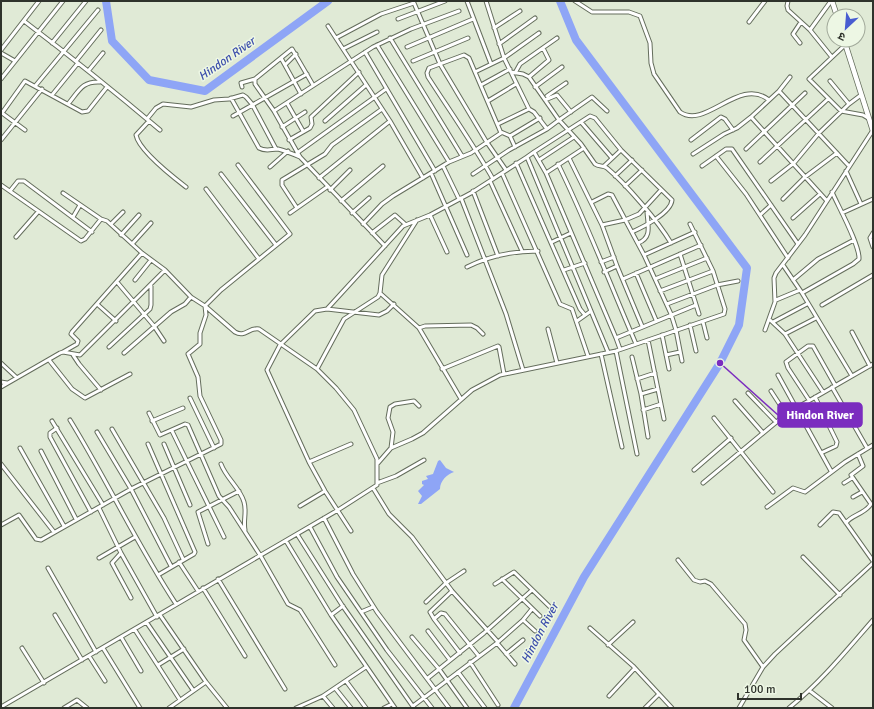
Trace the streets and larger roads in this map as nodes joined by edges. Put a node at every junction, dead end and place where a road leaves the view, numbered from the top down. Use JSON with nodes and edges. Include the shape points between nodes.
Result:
{"nodes":[{"id":1,"x":39,"y":1,"type":"edge"},
{"id":2,"x":63,"y":1,"type":"edge"},
{"id":3,"x":86,"y":1,"type":"edge"},
{"id":4,"x":445,"y":1,"type":"edge"},
{"id":5,"x":466,"y":1,"type":"edge"},
{"id":6,"x":486,"y":1,"type":"edge"},
{"id":7,"x":575,"y":1,"type":"edge"},
{"id":8,"x":765,"y":1,"type":"edge"},
{"id":9,"x":788,"y":1,"type":"edge"},
{"id":10,"x":832,"y":1,"type":"edge"},
{"id":11,"x":98,"y":10,"type":"dead end"},
{"id":12,"x":419,"y":10,"type":"junction"},
{"id":13,"x":459,"y":11,"type":"dead end"},
{"id":14,"x":520,"y":11,"type":"dead end"},
{"id":15,"x":535,"y":18,"type":"dead end"},
{"id":16,"x":398,"y":19,"type":"dead end"},
{"id":17,"x":473,"y":19,"type":"junction"},
{"id":18,"x":24,"y":21,"type":"junction"},
{"id":19,"x":748,"y":22,"type":"dead end"},
{"id":20,"x":801,"y":22,"type":"junction"},
{"id":21,"x":424,"y":24,"type":"junction"},
{"id":22,"x":328,"y":26,"type":"dead end"},
{"id":23,"x":494,"y":28,"type":"junction"},
{"id":24,"x":101,"y":30,"type":"dead end"},
{"id":25,"x":810,"y":30,"type":"junction"},
{"id":26,"x":38,"y":32,"type":"junction"},
{"id":27,"x":378,"y":32,"type":"dead end"},
{"id":28,"x":539,"y":33,"type":"dead end"},
{"id":29,"x":336,"y":38,"type":"junction"},
{"id":30,"x":390,"y":38,"type":"junction"},
{"id":31,"x":429,"y":38,"type":"junction"},
{"id":32,"x":468,"y":38,"type":"dead end"},
{"id":33,"x":557,"y":38,"type":"dead end"},
{"id":34,"x":52,"y":43,"type":"junction"},
{"id":35,"x":800,"y":43,"type":"dead end"},
{"id":36,"x":499,"y":44,"type":"junction"},
{"id":37,"x":377,"y":45,"type":"junction"},
{"id":38,"x":407,"y":47,"type":"dead end"},
{"id":39,"x":543,"y":48,"type":"junction"},
{"id":40,"x":839,"y":48,"type":"edge"},
{"id":41,"x":847,"y":48,"type":"edge"},
{"id":42,"x":344,"y":49,"type":"junction"},
{"id":43,"x":1,"y":51,"type":"edge"},
{"id":44,"x":63,"y":52,"type":"junction"},
{"id":45,"x":365,"y":52,"type":"junction"},
{"id":46,"x":434,"y":52,"type":"junction"},
{"id":47,"x":102,"y":53,"type":"dead end"},
{"id":48,"x":296,"y":54,"type":"junction"},
{"id":49,"x":831,"y":56,"type":"junction"},
{"id":50,"x":281,"y":58,"type":"junction"},
{"id":51,"x":504,"y":58,"type":"junction"},
{"id":52,"x":15,"y":61,"type":"junction"},
{"id":53,"x":351,"y":61,"type":"junction"},
{"id":54,"x":413,"y":61,"type":"dead end"},
{"id":55,"x":77,"y":62,"type":"junction"},
{"id":56,"x":440,"y":64,"type":"junction"},
{"id":57,"x":491,"y":64,"type":"junction"},
{"id":58,"x":285,"y":65,"type":"junction"},
{"id":59,"x":562,"y":68,"type":"dead end"},
{"id":60,"x":88,"y":70,"type":"junction"},
{"id":61,"x":359,"y":72,"type":"junction"},
{"id":62,"x":475,"y":72,"type":"junction"},
{"id":63,"x":512,"y":72,"type":"junction"},
{"id":64,"x":307,"y":74,"type":"junction"},
{"id":65,"x":790,"y":77,"type":"dead end"},
{"id":66,"x":529,"y":78,"type":"junction"},
{"id":67,"x":1,"y":79,"type":"edge"},
{"id":68,"x":255,"y":79,"type":"junction"},
{"id":69,"x":295,"y":81,"type":"junction"},
{"id":70,"x":830,"y":81,"type":"dead end"},
{"id":71,"x":100,"y":82,"type":"junction"},
{"id":72,"x":566,"y":83,"type":"dead end"},
{"id":73,"x":516,"y":84,"type":"junction"},
{"id":74,"x":36,"y":85,"type":"junction"},
{"id":75,"x":314,"y":85,"type":"junction"},
{"id":76,"x":366,"y":85,"type":"junction"},
{"id":77,"x":481,"y":85,"type":"junction"},
{"id":78,"x":107,"y":87,"type":"junction"},
{"id":79,"x":242,"y":87,"type":"dead end"},
{"id":80,"x":535,"y":87,"type":"junction"},
{"id":81,"x":42,"y":89,"type":"junction"},
{"id":82,"x":386,"y":89,"type":"junction"},
{"id":83,"x":779,"y":91,"type":"junction"},
{"id":84,"x":805,"y":93,"type":"dead end"},
{"id":85,"x":301,"y":94,"type":"junction"},
{"id":86,"x":52,"y":95,"type":"junction"},
{"id":87,"x":861,"y":95,"type":"junction"},
{"id":88,"x":374,"y":97,"type":"junction"},
{"id":89,"x":231,"y":98,"type":"junction"},
{"id":90,"x":264,"y":98,"type":"junction"},
{"id":91,"x":544,"y":99,"type":"junction"},
{"id":92,"x":828,"y":99,"type":"junction"},
{"id":93,"x":769,"y":100,"type":"junction"},
{"id":94,"x":488,"y":101,"type":"junction"},
{"id":95,"x":287,"y":103,"type":"junction"},
{"id":96,"x":68,"y":104,"type":"junction"},
{"id":97,"x":252,"y":104,"type":"junction"},
{"id":98,"x":849,"y":104,"type":"junction"},
{"id":99,"x":793,"y":106,"type":"junction"},
{"id":100,"x":382,"y":109,"type":"junction"},
{"id":101,"x":529,"y":110,"type":"junction"},
{"id":102,"x":274,"y":111,"type":"junction"},
{"id":103,"x":607,"y":111,"type":"dead end"},
{"id":104,"x":841,"y":111,"type":"junction"},
{"id":105,"x":238,"y":112,"type":"junction"},
{"id":106,"x":305,"y":112,"type":"dead end"},
{"id":107,"x":571,"y":112,"type":"junction"},
{"id":108,"x":2,"y":113,"type":"edge"},
{"id":109,"x":233,"y":116,"type":"dead end"},
{"id":110,"x":751,"y":117,"type":"junction"},
{"id":111,"x":296,"y":118,"type":"junction"},
{"id":112,"x":540,"y":118,"type":"junction"},
{"id":113,"x":870,"y":119,"type":"junction"},
{"id":114,"x":148,"y":120,"type":"junction"},
{"id":115,"x":559,"y":120,"type":"junction"},
{"id":116,"x":806,"y":120,"type":"junction"},
{"id":117,"x":325,"y":121,"type":"dead end"},
{"id":118,"x":390,"y":121,"type":"junction"},
{"id":119,"x":580,"y":122,"type":"junction"},
{"id":120,"x":14,"y":124,"type":"junction"},
{"id":121,"x":498,"y":124,"type":"junction"},
{"id":122,"x":282,"y":127,"type":"junction"},
{"id":123,"x":547,"y":129,"type":"junction"},
{"id":124,"x":24,"y":130,"type":"dead end"},
{"id":125,"x":160,"y":130,"type":"dead end"},
{"id":126,"x":568,"y":130,"type":"junction"},
{"id":127,"x":733,"y":130,"type":"junction"},
{"id":128,"x":873,"y":130,"type":"edge"},
{"id":129,"x":303,"y":131,"type":"junction"},
{"id":130,"x":501,"y":132,"type":"junction"},
{"id":131,"x":764,"y":133,"type":"junction"},
{"id":132,"x":819,"y":134,"type":"junction"},
{"id":133,"x":510,"y":136,"type":"junction"},
{"id":134,"x":574,"y":136,"type":"junction"},
{"id":135,"x":1,"y":140,"type":"edge"},
{"id":136,"x":289,"y":140,"type":"junction"},
{"id":137,"x":691,"y":140,"type":"dead end"},
{"id":138,"x":486,"y":141,"type":"junction"},
{"id":139,"x":778,"y":146,"type":"junction"},
{"id":140,"x":515,"y":147,"type":"junction"},
{"id":141,"x":584,"y":148,"type":"junction"},
{"id":142,"x":276,"y":149,"type":"junction"},
{"id":143,"x":746,"y":149,"type":"dead end"},
{"id":144,"x":475,"y":150,"type":"junction"},
{"id":145,"x":621,"y":150,"type":"junction"},
{"id":146,"x":288,"y":151,"type":"junction"},
{"id":147,"x":534,"y":152,"type":"junction"},
{"id":148,"x":297,"y":153,"type":"junction"},
{"id":149,"x":837,"y":153,"type":"junction"},
{"id":150,"x":693,"y":154,"type":"dead end"},
{"id":151,"x":462,"y":156,"type":"junction"},
{"id":152,"x":716,"y":156,"type":"junction"},
{"id":153,"x":300,"y":157,"type":"junction"},
{"id":154,"x":527,"y":157,"type":"junction"},
{"id":155,"x":569,"y":158,"type":"junction"},
{"id":156,"x":612,"y":158,"type":"junction"},
{"id":157,"x":497,"y":159,"type":"junction"},
{"id":158,"x":538,"y":160,"type":"junction"},
{"id":159,"x":632,"y":160,"type":"junction"},
{"id":160,"x":449,"y":162,"type":"junction"},
{"id":161,"x":760,"y":162,"type":"dead end"},
{"id":162,"x":516,"y":163,"type":"junction"},
{"id":163,"x":794,"y":163,"type":"junction"},
{"id":164,"x":558,"y":164,"type":"junction"},
{"id":165,"x":238,"y":165,"type":"dead end"},
{"id":166,"x":307,"y":166,"type":"junction"},
{"id":167,"x":383,"y":166,"type":"dead end"},
{"id":168,"x":443,"y":166,"type":"junction"},
{"id":169,"x":486,"y":166,"type":"junction"},
{"id":170,"x":604,"y":166,"type":"junction"},
{"id":171,"x":702,"y":166,"type":"dead end"},
{"id":172,"x":849,"y":166,"type":"junction"},
{"id":173,"x":270,"y":168,"type":"dead end"},
{"id":174,"x":350,"y":170,"type":"dead end"},
{"id":175,"x":506,"y":170,"type":"junction"},
{"id":176,"x":642,"y":170,"type":"junction"},
{"id":177,"x":435,"y":171,"type":"junction"},
{"id":178,"x":846,"y":171,"type":"junction"},
{"id":179,"x":431,"y":173,"type":"junction"},
{"id":180,"x":502,"y":173,"type":"junction"},
{"id":181,"x":546,"y":173,"type":"junction"},
{"id":182,"x":221,"y":174,"type":"dead end"},
{"id":183,"x":473,"y":174,"type":"dead end"},
{"id":184,"x":615,"y":176,"type":"junction"},
{"id":185,"x":805,"y":177,"type":"junction"},
{"id":186,"x":319,"y":178,"type":"junction"},
{"id":187,"x":423,"y":178,"type":"junction"},
{"id":188,"x":491,"y":180,"type":"junction"},
{"id":189,"x":771,"y":181,"type":"dead end"},
{"id":190,"x":1,"y":185,"type":"edge"},
{"id":191,"x":625,"y":186,"type":"junction"},
{"id":192,"x":186,"y":187,"type":"dead end"},
{"id":193,"x":328,"y":188,"type":"junction"},
{"id":194,"x":206,"y":189,"type":"dead end"},
{"id":195,"x":662,"y":190,"type":"junction"},
{"id":196,"x":10,"y":191,"type":"junction"},
{"id":197,"x":473,"y":191,"type":"junction"},
{"id":198,"x":832,"y":192,"type":"junction"},
{"id":199,"x":63,"y":193,"type":"dead end"},
{"id":200,"x":820,"y":194,"type":"junction"},
{"id":201,"x":369,"y":198,"type":"dead end"},
{"id":202,"x":460,"y":198,"type":"junction"},
{"id":203,"x":783,"y":199,"type":"dead end"},
{"id":204,"x":873,"y":199,"type":"edge"},
{"id":205,"x":341,"y":201,"type":"junction"},
{"id":206,"x":827,"y":201,"type":"junction"},
{"id":207,"x":592,"y":202,"type":"junction"},
{"id":208,"x":861,"y":204,"type":"junction"},
{"id":209,"x":80,"y":205,"type":"junction"},
{"id":210,"x":771,"y":205,"type":"junction"},
{"id":211,"x":446,"y":206,"type":"junction"},
{"id":212,"x":297,"y":208,"type":"junction"},
{"id":213,"x":644,"y":208,"type":"junction"},
{"id":214,"x":38,"y":212,"type":"junction"},
{"id":215,"x":123,"y":212,"type":"dead end"},
{"id":216,"x":647,"y":212,"type":"junction"},
{"id":217,"x":290,"y":213,"type":"dead end"},
{"id":218,"x":352,"y":213,"type":"junction"},
{"id":219,"x":842,"y":213,"type":"junction"},
{"id":220,"x":138,"y":215,"type":"dead end"},
{"id":221,"x":430,"y":215,"type":"junction"},
{"id":222,"x":760,"y":215,"type":"junction"},
{"id":223,"x":73,"y":217,"type":"junction"},
{"id":224,"x":793,"y":218,"type":"dead end"},
{"id":225,"x":101,"y":219,"type":"junction"},
{"id":226,"x":417,"y":220,"type":"junction"},
{"id":227,"x":625,"y":220,"type":"junction"},
{"id":228,"x":654,"y":220,"type":"junction"},
{"id":229,"x":151,"y":223,"type":"dead end"},
{"id":230,"x":110,"y":224,"type":"junction"},
{"id":231,"x":363,"y":224,"type":"junction"},
{"id":232,"x":405,"y":224,"type":"junction"},
{"id":233,"x":690,"y":224,"type":"dead end"},
{"id":234,"x":602,"y":225,"type":"junction"},
{"id":235,"x":648,"y":225,"type":"junction"},
{"id":236,"x":92,"y":232,"type":"junction"},
{"id":237,"x":632,"y":232,"type":"junction"},
{"id":238,"x":695,"y":232,"type":"junction"},
{"id":239,"x":372,"y":233,"type":"junction"},
{"id":240,"x":571,"y":233,"type":"junction"},
{"id":241,"x":873,"y":233,"type":"edge"},
{"id":242,"x":121,"y":235,"type":"junction"},
{"id":243,"x":16,"y":237,"type":"dead end"},
{"id":244,"x":561,"y":238,"type":"junction"},
{"id":245,"x":854,"y":240,"type":"junction"},
{"id":246,"x":552,"y":242,"type":"junction"},
{"id":247,"x":638,"y":243,"type":"junction"},
{"id":248,"x":671,"y":243,"type":"junction"},
{"id":249,"x":132,"y":244,"type":"junction"},
{"id":250,"x":798,"y":244,"type":"junction"},
{"id":251,"x":276,"y":245,"type":"junction"},
{"id":252,"x":701,"y":245,"type":"junction"},
{"id":253,"x":385,"y":246,"type":"junction"},
{"id":254,"x":873,"y":247,"type":"edge"},
{"id":255,"x":522,"y":251,"type":"junction"},
{"id":256,"x":538,"y":251,"type":"junction"},
{"id":257,"x":447,"y":252,"type":"dead end"},
{"id":258,"x":142,"y":253,"type":"junction"},
{"id":259,"x":680,"y":254,"type":"junction"},
{"id":260,"x":467,"y":255,"type":"dead end"},
{"id":261,"x":644,"y":255,"type":"junction"},
{"id":262,"x":498,"y":256,"type":"junction"},
{"id":263,"x":614,"y":258,"type":"junction"},
{"id":264,"x":707,"y":258,"type":"junction"},
{"id":265,"x":788,"y":258,"type":"junction"},
{"id":266,"x":259,"y":259,"type":"junction"},
{"id":267,"x":484,"y":259,"type":"junction"},
{"id":268,"x":151,"y":260,"type":"junction"},
{"id":269,"x":601,"y":262,"type":"junction"},
{"id":270,"x":585,"y":263,"type":"junction"},
{"id":271,"x":782,"y":265,"type":"junction"},
{"id":272,"x":617,"y":266,"type":"junction"},
{"id":273,"x":467,"y":267,"type":"dead end"},
{"id":274,"x":572,"y":267,"type":"junction"},
{"id":275,"x":649,"y":267,"type":"junction"},
{"id":276,"x":685,"y":268,"type":"junction"},
{"id":277,"x":166,"y":270,"type":"junction"},
{"id":278,"x":564,"y":270,"type":"junction"},
{"id":279,"x":713,"y":271,"type":"junction"},
{"id":280,"x":604,"y":272,"type":"junction"},
{"id":281,"x":636,"y":273,"type":"junction"},
{"id":282,"x":873,"y":275,"type":"edge"},
{"id":283,"x":623,"y":279,"type":"junction"},
{"id":284,"x":655,"y":279,"type":"junction"},
{"id":285,"x":135,"y":280,"type":"dead end"},
{"id":286,"x":688,"y":280,"type":"junction"},
{"id":287,"x":793,"y":280,"type":"junction"},
{"id":288,"x":738,"y":281,"type":"dead end"},
{"id":289,"x":117,"y":282,"type":"junction"},
{"id":290,"x":717,"y":285,"type":"junction"},
{"id":291,"x":151,"y":286,"type":"junction"},
{"id":292,"x":660,"y":291,"type":"junction"},
{"id":293,"x":801,"y":291,"type":"junction"},
{"id":294,"x":380,"y":293,"type":"junction"},
{"id":295,"x":693,"y":294,"type":"junction"},
{"id":296,"x":190,"y":297,"type":"junction"},
{"id":297,"x":776,"y":300,"type":"junction"},
{"id":298,"x":135,"y":302,"type":"junction"},
{"id":299,"x":97,"y":304,"type":"junction"},
{"id":300,"x":394,"y":304,"type":"junction"},
{"id":301,"x":667,"y":304,"type":"junction"},
{"id":302,"x":807,"y":304,"type":"junction"},
{"id":303,"x":696,"y":305,"type":"junction"},
{"id":304,"x":822,"y":305,"type":"dead end"},
{"id":305,"x":205,"y":306,"type":"junction"},
{"id":306,"x":327,"y":309,"type":"junction"},
{"id":307,"x":354,"y":311,"type":"junction"},
{"id":308,"x":591,"y":311,"type":"junction"},
{"id":309,"x":145,"y":314,"type":"junction"},
{"id":310,"x":671,"y":314,"type":"junction"},
{"id":311,"x":698,"y":314,"type":"dead end"},
{"id":312,"x":584,"y":315,"type":"junction"},
{"id":313,"x":769,"y":318,"type":"junction"},
{"id":314,"x":816,"y":318,"type":"junction"},
{"id":315,"x":656,"y":320,"type":"junction"},
{"id":316,"x":116,"y":321,"type":"junction"},
{"id":317,"x":577,"y":321,"type":"junction"},
{"id":318,"x":703,"y":322,"type":"junction"},
{"id":319,"x":773,"y":322,"type":"junction"},
{"id":320,"x":690,"y":325,"type":"junction"},
{"id":321,"x":154,"y":326,"type":"junction"},
{"id":322,"x":642,"y":326,"type":"junction"},
{"id":323,"x":419,"y":328,"type":"junction"},
{"id":324,"x":548,"y":330,"type":"dead end"},
{"id":325,"x":676,"y":330,"type":"junction"},
{"id":326,"x":765,"y":330,"type":"dead end"},
{"id":327,"x":631,"y":332,"type":"junction"},
{"id":328,"x":852,"y":332,"type":"dead end"},
{"id":329,"x":483,"y":334,"type":"dead end"},
{"id":330,"x":785,"y":334,"type":"junction"},
{"id":331,"x":662,"y":335,"type":"junction"},
{"id":332,"x":616,"y":338,"type":"junction"},
{"id":333,"x":707,"y":338,"type":"dead end"},
{"id":334,"x":648,"y":340,"type":"junction"},
{"id":335,"x":164,"y":341,"type":"dead end"},
{"id":336,"x":636,"y":344,"type":"junction"},
{"id":337,"x":280,"y":345,"type":"junction"},
{"id":338,"x":109,"y":347,"type":"dead end"},
{"id":339,"x":620,"y":349,"type":"junction"},
{"id":340,"x":616,"y":351,"type":"junction"},
{"id":341,"x":696,"y":351,"type":"dead end"},
{"id":342,"x":63,"y":352,"type":"junction"},
{"id":343,"x":608,"y":352,"type":"junction"},
{"id":344,"x":680,"y":352,"type":"junction"},
{"id":345,"x":124,"y":353,"type":"dead end"},
{"id":346,"x":796,"y":353,"type":"junction"},
{"id":347,"x":601,"y":354,"type":"junction"},
{"id":348,"x":73,"y":355,"type":"junction"},
{"id":349,"x":666,"y":355,"type":"junction"},
{"id":350,"x":588,"y":356,"type":"junction"},
{"id":351,"x":632,"y":357,"type":"dead end"},
{"id":352,"x":49,"y":360,"type":"junction"},
{"id":353,"x":682,"y":361,"type":"dead end"},
{"id":354,"x":557,"y":362,"type":"junction"},
{"id":355,"x":1,"y":363,"type":"edge"},
{"id":356,"x":871,"y":365,"type":"edge"},
{"id":357,"x":317,"y":369,"type":"junction"},
{"id":358,"x":442,"y":369,"type":"junction"},
{"id":359,"x":669,"y":369,"type":"dead end"},
{"id":360,"x":523,"y":370,"type":"junction"},
{"id":361,"x":655,"y":373,"type":"junction"},
{"id":362,"x":130,"y":374,"type":"dead end"},
{"id":363,"x":504,"y":374,"type":"junction"},
{"id":364,"x":778,"y":375,"type":"dead end"},
{"id":365,"x":852,"y":376,"type":"junction"},
{"id":366,"x":16,"y":377,"type":"junction"},
{"id":367,"x":637,"y":379,"type":"junction"},
{"id":368,"x":1,"y":382,"type":"edge"},
{"id":369,"x":7,"y":383,"type":"junction"},
{"id":370,"x":834,"y":386,"type":"junction"},
{"id":371,"x":1,"y":387,"type":"edge"},
{"id":372,"x":658,"y":389,"type":"junction"},
{"id":373,"x":101,"y":390,"type":"junction"},
{"id":374,"x":771,"y":391,"type":"dead end"},
{"id":375,"x":823,"y":392,"type":"junction"},
{"id":376,"x":748,"y":393,"type":"dead end"},
{"id":377,"x":641,"y":394,"type":"junction"},
{"id":378,"x":815,"y":397,"type":"junction"},
{"id":379,"x":190,"y":398,"type":"dead end"},
{"id":380,"x":462,"y":399,"type":"junction"},
{"id":381,"x":809,"y":400,"type":"junction"},
{"id":382,"x":735,"y":401,"type":"dead end"},
{"id":383,"x":661,"y":404,"type":"junction"},
{"id":384,"x":419,"y":406,"type":"dead end"},
{"id":385,"x":183,"y":408,"type":"dead end"},
{"id":386,"x":795,"y":408,"type":"junction"},
{"id":387,"x":643,"y":410,"type":"junction"},
{"id":388,"x":149,"y":413,"type":"dead end"},
{"id":389,"x":786,"y":414,"type":"junction"},
{"id":390,"x":714,"y":418,"type":"dead end"},
{"id":391,"x":664,"y":419,"type":"dead end"},
{"id":392,"x":70,"y":420,"type":"dead end"},
{"id":393,"x":52,"y":421,"type":"dead end"},
{"id":394,"x":152,"y":421,"type":"junction"},
{"id":395,"x":776,"y":422,"type":"junction"},
{"id":396,"x":57,"y":428,"type":"junction"},
{"id":397,"x":112,"y":429,"type":"dead end"},
{"id":398,"x":172,"y":431,"type":"junction"},
{"id":399,"x":97,"y":432,"type":"dead end"},
{"id":400,"x":763,"y":433,"type":"junction"},
{"id":401,"x":648,"y":437,"type":"dead end"},
{"id":402,"x":731,"y":438,"type":"junction"},
{"id":403,"x":148,"y":444,"type":"dead end"},
{"id":404,"x":164,"y":444,"type":"dead end"},
{"id":405,"x":351,"y":444,"type":"dead end"},
{"id":406,"x":873,"y":445,"type":"edge"},
{"id":407,"x":622,"y":447,"type":"dead end"},
{"id":408,"x":20,"y":448,"type":"dead end"},
{"id":409,"x":214,"y":448,"type":"junction"},
{"id":410,"x":391,"y":448,"type":"junction"},
{"id":411,"x":867,"y":448,"type":"junction"},
{"id":412,"x":41,"y":451,"type":"dead end"},
{"id":413,"x":741,"y":451,"type":"junction"},
{"id":414,"x":821,"y":453,"type":"junction"},
{"id":415,"x":202,"y":454,"type":"junction"},
{"id":416,"x":637,"y":454,"type":"dead end"},
{"id":417,"x":858,"y":454,"type":"junction"},
{"id":418,"x":188,"y":460,"type":"junction"},
{"id":419,"x":424,"y":460,"type":"dead end"},
{"id":420,"x":309,"y":462,"type":"junction"},
{"id":421,"x":378,"y":463,"type":"junction"},
{"id":422,"x":1,"y":464,"type":"edge"},
{"id":423,"x":221,"y":464,"type":"dead end"},
{"id":424,"x":174,"y":466,"type":"junction"},
{"id":425,"x":694,"y":470,"type":"dead end"},
{"id":426,"x":831,"y":471,"type":"junction"},
{"id":427,"x":161,"y":473,"type":"junction"},
{"id":428,"x":852,"y":478,"type":"junction"},
{"id":429,"x":703,"y":482,"type":"dead end"},
{"id":430,"x":144,"y":483,"type":"junction"},
{"id":431,"x":377,"y":483,"type":"junction"},
{"id":432,"x":844,"y":483,"type":"dead end"},
{"id":433,"x":373,"y":488,"type":"junction"},
{"id":434,"x":131,"y":489,"type":"junction"},
{"id":435,"x":239,"y":491,"type":"junction"},
{"id":436,"x":325,"y":491,"type":"junction"},
{"id":437,"x":773,"y":492,"type":"dead end"},
{"id":438,"x":862,"y":492,"type":"junction"},
{"id":439,"x":853,"y":497,"type":"dead end"},
{"id":440,"x":116,"y":498,"type":"junction"},
{"id":441,"x":222,"y":500,"type":"junction"},
{"id":442,"x":104,"y":505,"type":"junction"},
{"id":443,"x":190,"y":505,"type":"dead end"},
{"id":444,"x":300,"y":506,"type":"dead end"},
{"id":445,"x":209,"y":507,"type":"junction"},
{"id":446,"x":767,"y":507,"type":"dead end"},
{"id":447,"x":99,"y":508,"type":"junction"},
{"id":448,"x":338,"y":510,"type":"junction"},
{"id":449,"x":91,"y":512,"type":"junction"},
{"id":450,"x":324,"y":518,"type":"junction"},
{"id":451,"x":76,"y":519,"type":"junction"},
{"id":452,"x":846,"y":523,"type":"junction"},
{"id":453,"x":1,"y":524,"type":"edge"},
{"id":454,"x":820,"y":525,"type":"dead end"},
{"id":455,"x":64,"y":526,"type":"junction"},
{"id":456,"x":310,"y":527,"type":"junction"},
{"id":457,"x":351,"y":531,"type":"dead end"},
{"id":458,"x":54,"y":532,"type":"junction"},
{"id":459,"x":245,"y":532,"type":"junction"},
{"id":460,"x":297,"y":534,"type":"junction"},
{"id":461,"x":135,"y":537,"type":"junction"},
{"id":462,"x":224,"y":538,"type":"dead end"},
{"id":463,"x":286,"y":541,"type":"junction"},
{"id":464,"x":208,"y":544,"type":"dead end"},
{"id":465,"x":118,"y":546,"type":"junction"},
{"id":466,"x":122,"y":553,"type":"junction"},
{"id":467,"x":260,"y":555,"type":"junction"},
{"id":468,"x":803,"y":557,"type":"dead end"},
{"id":469,"x":99,"y":558,"type":"dead end"},
{"id":470,"x":183,"y":559,"type":"junction"},
{"id":471,"x":678,"y":560,"type":"dead end"},
{"id":472,"x":179,"y":562,"type":"junction"},
{"id":473,"x":873,"y":562,"type":"edge"},
{"id":474,"x":171,"y":566,"type":"junction"},
{"id":475,"x":48,"y":568,"type":"dead end"},
{"id":476,"x":464,"y":571,"type":"dead end"},
{"id":477,"x":158,"y":575,"type":"junction"},
{"id":478,"x":218,"y":579,"type":"junction"},
{"id":479,"x":502,"y":580,"type":"junction"},
{"id":480,"x":446,"y":583,"type":"junction"},
{"id":481,"x":495,"y":584,"type":"dead end"},
{"id":482,"x":203,"y":588,"type":"junction"},
{"id":483,"x":532,"y":590,"type":"junction"},
{"id":484,"x":198,"y":591,"type":"junction"},
{"id":485,"x":452,"y":591,"type":"junction"},
{"id":486,"x":840,"y":595,"type":"junction"},
{"id":487,"x":131,"y":598,"type":"dead end"},
{"id":488,"x":522,"y":601,"type":"junction"},
{"id":489,"x":426,"y":602,"type":"dead end"},
{"id":490,"x":176,"y":604,"type":"junction"},
{"id":491,"x":343,"y":606,"type":"junction"},
{"id":492,"x":373,"y":607,"type":"junction"},
{"id":493,"x":551,"y":608,"type":"dead end"},
{"id":494,"x":532,"y":609,"type":"junction"},
{"id":495,"x":361,"y":612,"type":"junction"},
{"id":496,"x":331,"y":615,"type":"junction"},
{"id":497,"x":55,"y":616,"type":"dead end"},
{"id":498,"x":158,"y":616,"type":"junction"},
{"id":499,"x":540,"y":616,"type":"dead end"},
{"id":500,"x":434,"y":618,"type":"junction"},
{"id":501,"x":524,"y":620,"type":"junction"},
{"id":502,"x":873,"y":620,"type":"edge"},
{"id":503,"x":633,"y":622,"type":"dead end"},
{"id":504,"x":148,"y":623,"type":"junction"},
{"id":505,"x":590,"y":628,"type":"dead end"},
{"id":506,"x":135,"y":630,"type":"junction"},
{"id":507,"x":488,"y":630,"type":"junction"},
{"id":508,"x":428,"y":631,"type":"dead end"},
{"id":509,"x":535,"y":631,"type":"dead end"},
{"id":510,"x":121,"y":637,"type":"junction"},
{"id":511,"x":412,"y":637,"type":"dead end"},
{"id":512,"x":523,"y":640,"type":"dead end"},
{"id":513,"x":498,"y":642,"type":"junction"},
{"id":514,"x":470,"y":645,"type":"junction"},
{"id":515,"x":608,"y":645,"type":"junction"},
{"id":516,"x":22,"y":648,"type":"dead end"},
{"id":517,"x":103,"y":648,"type":"junction"},
{"id":518,"x":184,"y":649,"type":"junction"},
{"id":519,"x":96,"y":652,"type":"junction"},
{"id":520,"x":460,"y":653,"type":"junction"},
{"id":521,"x":506,"y":654,"type":"junction"},
{"id":522,"x":478,"y":655,"type":"junction"},
{"id":523,"x":89,"y":656,"type":"junction"},
{"id":524,"x":245,"y":656,"type":"dead end"},
{"id":525,"x":170,"y":658,"type":"junction"},
{"id":526,"x":82,"y":660,"type":"junction"},
{"id":527,"x":450,"y":660,"type":"junction"},
{"id":528,"x":470,"y":662,"type":"junction"},
{"id":529,"x":515,"y":664,"type":"dead end"},
{"id":530,"x":158,"y":665,"type":"junction"},
{"id":531,"x":335,"y":665,"type":"dead end"},
{"id":532,"x":366,"y":667,"type":"junction"},
{"id":533,"x":763,"y":667,"type":"junction"},
{"id":534,"x":635,"y":668,"type":"junction"},
{"id":535,"x":439,"y":669,"type":"junction"},
{"id":536,"x":141,"y":671,"type":"dead end"},
{"id":537,"x":458,"y":672,"type":"junction"},
{"id":538,"x":428,"y":678,"type":"junction"},
{"id":539,"x":105,"y":681,"type":"dead end"},
{"id":540,"x":346,"y":681,"type":"junction"},
{"id":541,"x":446,"y":681,"type":"junction"},
{"id":542,"x":206,"y":682,"type":"junction"},
{"id":543,"x":44,"y":683,"type":"junction"},
{"id":544,"x":335,"y":688,"type":"junction"},
{"id":545,"x":285,"y":689,"type":"dead end"},
{"id":546,"x":436,"y":689,"type":"junction"},
{"id":547,"x":194,"y":690,"type":"junction"},
{"id":548,"x":810,"y":691,"type":"junction"},
{"id":549,"x":659,"y":694,"type":"junction"},
{"id":550,"x":323,"y":696,"type":"junction"},
{"id":551,"x":609,"y":696,"type":"dead end"},
{"id":552,"x":425,"y":698,"type":"junction"},
{"id":553,"x":180,"y":700,"type":"junction"},
{"id":554,"x":392,"y":704,"type":"junction"},
{"id":555,"x":498,"y":705,"type":"dead end"},
{"id":556,"x":1,"y":707,"type":"edge"},
{"id":557,"x":413,"y":707,"type":"edge"},
{"id":558,"x":64,"y":708,"type":"edge"},
{"id":559,"x":87,"y":708,"type":"edge"},
{"id":560,"x":140,"y":708,"type":"edge"},
{"id":561,"x":169,"y":708,"type":"edge"},
{"id":562,"x":227,"y":708,"type":"edge"},
{"id":563,"x":296,"y":708,"type":"edge"},
{"id":564,"x":333,"y":708,"type":"edge"},
{"id":565,"x":351,"y":708,"type":"edge"},
{"id":566,"x":366,"y":708,"type":"edge"},
{"id":567,"x":384,"y":708,"type":"edge"},
{"id":568,"x":396,"y":708,"type":"edge"},
{"id":569,"x":432,"y":708,"type":"edge"},
{"id":570,"x":449,"y":708,"type":"edge"},
{"id":571,"x":467,"y":708,"type":"edge"},
{"id":572,"x":485,"y":708,"type":"edge"},
{"id":573,"x":645,"y":708,"type":"edge"},
{"id":574,"x":672,"y":708,"type":"edge"},
{"id":575,"x":739,"y":708,"type":"edge"},
{"id":576,"x":789,"y":708,"type":"edge"},
{"id":577,"x":832,"y":708,"type":"edge"}],
"edges":[{"from":1,"to":18,"type":"street"},
{"from":2,"to":26,"type":"street"},
{"from":3,"to":34,"type":"street"},
{"from":4,"to":12,"type":"street"},
{"from":5,"to":17,"type":"street"},
{"from":6,"to":23,"type":"street"},
{"from":7,"to":93,"type":"street","via":[[592,12],[629,12],[640,16],[650,43],[654,74],[680,112],[685,115],[699,114],[750,93]]},
{"from":8,"to":19,"type":"street"},
{"from":9,"to":20,"type":"street","via":[[788,10]]},
{"from":10,"to":25,"type":"street"},
{"from":11,"to":44,"type":"street"},
{"from":12,"to":16,"type":"street"},
{"from":12,"to":21,"type":"street"},
{"from":12,"to":29,"type":"street","via":[[416,4],[412,3],[381,14]]},
{"from":13,"to":21,"type":"street"},
{"from":14,"to":23,"type":"street"},
{"from":15,"to":36,"type":"street"},
{"from":17,"to":31,"type":"street"},
{"from":17,"to":57,"type":"street"},
{"from":18,"to":26,"type":"street"},
{"from":18,"to":43,"type":"street"},
{"from":20,"to":25,"type":"street"},
{"from":20,"to":35,"type":"street","via":[[792,34]]},
{"from":21,"to":30,"type":"street"},
{"from":21,"to":31,"type":"street"},
{"from":22,"to":29,"type":"street"},
{"from":23,"to":36,"type":"street"},
{"from":24,"to":55,"type":"street"},
{"from":25,"to":49,"type":"street"},
{"from":26,"to":34,"type":"street"},
{"from":26,"to":52,"type":"street"},
{"from":27,"to":42,"type":"street"},
{"from":28,"to":51,"type":"street"},
{"from":29,"to":42,"type":"street"},
{"from":30,"to":37,"type":"street"},
{"from":30,"to":151,"type":"street"},
{"from":31,"to":38,"type":"street"},
{"from":31,"to":46,"type":"street"},
{"from":32,"to":46,"type":"street"},
{"from":33,"to":39,"type":"street"},
{"from":34,"to":44,"type":"street"},
{"from":36,"to":51,"type":"street"},
{"from":37,"to":45,"type":"street"},
{"from":37,"to":160,"type":"street"},
{"from":39,"to":63,"type":"street"},
{"from":39,"to":66,"type":"street","via":[[549,60]]},
{"from":40,"to":49,"type":"street"},
{"from":41,"to":87,"type":"street"},
{"from":42,"to":53,"type":"street"},
{"from":43,"to":52,"type":"street"},
{"from":44,"to":55,"type":"street"},
{"from":44,"to":74,"type":"street"},
{"from":45,"to":53,"type":"street"},
{"from":45,"to":82,"type":"street"},
{"from":46,"to":54,"type":"street"},
{"from":46,"to":56,"type":"street"},
{"from":47,"to":60,"type":"street"},
{"from":48,"to":50,"type":"street","via":[[290,50]]},
{"from":48,"to":58,"type":"street"},
{"from":48,"to":64,"type":"street"},
{"from":49,"to":92,"type":"street","via":[[809,79]]},
{"from":50,"to":58,"type":"street"},
{"from":50,"to":68,"type":"street"},
{"from":51,"to":57,"type":"street"},
{"from":51,"to":63,"type":"street"},
{"from":52,"to":67,"type":"street"},
{"from":53,"to":61,"type":"street"},
{"from":53,"to":75,"type":"street"},
{"from":55,"to":60,"type":"street"},
{"from":55,"to":86,"type":"street"},
{"from":56,"to":62,"type":"street","via":[[468,55]]},
{"from":56,"to":138,"type":"street"},
{"from":56,"to":144,"type":"street","via":[[429,68],[426,73]]},
{"from":57,"to":62,"type":"street"},
{"from":58,"to":69,"type":"street"},
{"from":59,"to":80,"type":"street"},
{"from":60,"to":71,"type":"street"},
{"from":61,"to":76,"type":"street"},
{"from":61,"to":129,"type":"street","via":[[311,117],[312,126]]},
{"from":62,"to":77,"type":"street"},
{"from":63,"to":66,"type":"street"},
{"from":63,"to":73,"type":"street"},
{"from":63,"to":77,"type":"street"},
{"from":64,"to":69,"type":"street"},
{"from":64,"to":75,"type":"street"},
{"from":65,"to":83,"type":"street"},
{"from":66,"to":80,"type":"street"},
{"from":68,"to":79,"type":"street","via":[[241,83]]},
{"from":68,"to":90,"type":"street","via":[[255,84]]},
{"from":69,"to":85,"type":"street"},
{"from":69,"to":90,"type":"street"},
{"from":70,"to":98,"type":"street"},
{"from":71,"to":78,"type":"street"},
{"from":71,"to":96,"type":"street","via":[[83,85]]},
{"from":72,"to":91,"type":"street"},
{"from":73,"to":94,"type":"street"},
{"from":73,"to":101,"type":"street"},
{"from":74,"to":81,"type":"street"},
{"from":74,"to":108,"type":"street","via":[[25,81]]},
{"from":75,"to":85,"type":"street"},
{"from":76,"to":88,"type":"street"},
{"from":76,"to":117,"type":"street"},
{"from":77,"to":94,"type":"street"},
{"from":78,"to":96,"type":"street","via":[[85,112]]},
{"from":78,"to":114,"type":"street"},
{"from":80,"to":91,"type":"street"},
{"from":81,"to":86,"type":"street"},
{"from":81,"to":120,"type":"street"},
{"from":82,"to":88,"type":"street"},
{"from":82,"to":177,"type":"street"},
{"from":83,"to":93,"type":"street"},
{"from":83,"to":99,"type":"street"},
{"from":84,"to":99,"type":"street"},
{"from":85,"to":95,"type":"street"},
{"from":86,"to":96,"type":"street"},
{"from":87,"to":98,"type":"street"},
{"from":87,"to":113,"type":"street"},
{"from":88,"to":100,"type":"street"},
{"from":88,"to":148,"type":"street"},
{"from":89,"to":97,"type":"street","via":[[245,95]]},
{"from":89,"to":105,"type":"street"},
{"from":89,"to":114,"type":"street","via":[[191,107],[163,104],[156,108]]},
{"from":90,"to":97,"type":"street"},
{"from":90,"to":102,"type":"street"},
{"from":91,"to":107,"type":"street","via":[[557,95]]},
{"from":91,"to":115,"type":"street"},
{"from":92,"to":104,"type":"street"},
{"from":92,"to":116,"type":"street"},
{"from":93,"to":110,"type":"street"},
{"from":94,"to":121,"type":"street"},
{"from":95,"to":102,"type":"street"},
{"from":95,"to":111,"type":"street"},
{"from":97,"to":105,"type":"street"},
{"from":97,"to":142,"type":"street"},
{"from":98,"to":104,"type":"street"},
{"from":99,"to":116,"type":"street"},
{"from":99,"to":131,"type":"street"},
{"from":100,"to":118,"type":"street"},
{"from":100,"to":166,"type":"street"},
{"from":101,"to":112,"type":"street"},
{"from":101,"to":121,"type":"street"},
{"from":102,"to":122,"type":"street"},
{"from":103,"to":107,"type":"street","via":[[592,97]]},
{"from":104,"to":113,"type":"street"},
{"from":104,"to":132,"type":"street"},
{"from":105,"to":109,"type":"street"},
{"from":105,"to":142,"type":"street","via":[[259,148],[266,151]]},
{"from":106,"to":111,"type":"street"},
{"from":107,"to":115,"type":"street"},
{"from":108,"to":120,"type":"street"},
{"from":110,"to":127,"type":"street"},
{"from":110,"to":131,"type":"street"},
{"from":111,"to":122,"type":"street"},
{"from":111,"to":129,"type":"street"},
{"from":112,"to":123,"type":"street"},
{"from":112,"to":133,"type":"street"},
{"from":113,"to":128,"type":"street"},
{"from":114,"to":125,"type":"street"},
{"from":114,"to":192,"type":"street","via":[[136,135],[138,140],[156,162]]},
{"from":115,"to":123,"type":"street"},
{"from":115,"to":126,"type":"street"},
{"from":116,"to":132,"type":"street"},
{"from":116,"to":139,"type":"street"},
{"from":118,"to":186,"type":"street"},
{"from":118,"to":187,"type":"street"},
{"from":119,"to":126,"type":"street"},
{"from":119,"to":145,"type":"street","via":[[590,116],[595,118]]},
{"from":119,"to":156,"type":"street"},
{"from":120,"to":124,"type":"street"},
{"from":120,"to":135,"type":"street"},
{"from":121,"to":130,"type":"street"},
{"from":122,"to":136,"type":"street"},
{"from":123,"to":140,"type":"street"},
{"from":126,"to":134,"type":"street"},
{"from":126,"to":147,"type":"street"},
{"from":127,"to":137,"type":"street","via":[[725,119],[721,118]]},
{"from":127,"to":150,"type":"street"},
{"from":128,"to":172,"type":"street"},
{"from":129,"to":136,"type":"street"},
{"from":130,"to":133,"type":"street"},
{"from":130,"to":138,"type":"street"},
{"from":131,"to":139,"type":"street"},
{"from":131,"to":143,"type":"street"},
{"from":132,"to":149,"type":"street"},
{"from":132,"to":163,"type":"street"},
{"from":133,"to":140,"type":"street"},
{"from":134,"to":141,"type":"street"},
{"from":134,"to":158,"type":"street"},
{"from":136,"to":148,"type":"street"},
{"from":138,"to":144,"type":"street"},
{"from":138,"to":157,"type":"street"},
{"from":139,"to":161,"type":"street"},
{"from":139,"to":163,"type":"street"},
{"from":140,"to":157,"type":"street"},
{"from":141,"to":155,"type":"street"},
{"from":141,"to":170,"type":"street","via":[[595,164]]},
{"from":142,"to":146,"type":"street"},
{"from":144,"to":151,"type":"street"},
{"from":144,"to":169,"type":"street"},
{"from":145,"to":156,"type":"street"},
{"from":145,"to":159,"type":"street"},
{"from":146,"to":153,"type":"street"},
{"from":146,"to":173,"type":"street"},
{"from":147,"to":154,"type":"street"},
{"from":147,"to":158,"type":"street"},
{"from":148,"to":153,"type":"street"},
{"from":149,"to":172,"type":"street"},
{"from":149,"to":185,"type":"street"},
{"from":151,"to":160,"type":"street"},
{"from":152,"to":171,"type":"street"},
{"from":152,"to":210,"type":"street","via":[[726,149],[732,149]]},
{"from":152,"to":222,"type":"street"},
{"from":153,"to":166,"type":"street"},
{"from":154,"to":162,"type":"street"},
{"from":154,"to":244,"type":"street"},
{"from":155,"to":164,"type":"street"},
{"from":155,"to":207,"type":"street"},
{"from":156,"to":170,"type":"street"},
{"from":157,"to":169,"type":"street"},
{"from":157,"to":175,"type":"street"},
{"from":158,"to":181,"type":"street"},
{"from":159,"to":176,"type":"street"},
{"from":159,"to":184,"type":"street"},
{"from":160,"to":168,"type":"street"},
{"from":162,"to":175,"type":"street"},
{"from":162,"to":246,"type":"street"},
{"from":163,"to":185,"type":"street"},
{"from":163,"to":189,"type":"street"},
{"from":164,"to":181,"type":"street"},
{"from":164,"to":269,"type":"street"},
{"from":165,"to":251,"type":"street","via":[[289,231],[288,236]]},
{"from":166,"to":186,"type":"street"},
{"from":166,"to":212,"type":"street","via":[[281,182]]},
{"from":167,"to":205,"type":"street"},
{"from":168,"to":177,"type":"street"},
{"from":168,"to":202,"type":"street"},
{"from":169,"to":183,"type":"street"},
{"from":169,"to":188,"type":"street"},
{"from":170,"to":184,"type":"street"},
{"from":172,"to":178,"type":"street"},
{"from":174,"to":193,"type":"street"},
{"from":175,"to":180,"type":"street"},
{"from":176,"to":191,"type":"street"},
{"from":176,"to":195,"type":"street"},
{"from":177,"to":179,"type":"street"},
{"from":178,"to":198,"type":"street"},
{"from":178,"to":208,"type":"street"},
{"from":179,"to":187,"type":"street"},
{"from":179,"to":211,"type":"street"},
{"from":180,"to":188,"type":"street"},
{"from":180,"to":256,"type":"street"},
{"from":181,"to":240,"type":"street"},
{"from":182,"to":251,"type":"street"},
{"from":184,"to":191,"type":"street"},
{"from":185,"to":200,"type":"street"},
{"from":185,"to":203,"type":"street"},
{"from":186,"to":193,"type":"street"},
{"from":187,"to":231,"type":"street","via":[[387,200]]},
{"from":188,"to":197,"type":"street"},
{"from":188,"to":255,"type":"street"},
{"from":190,"to":196,"type":"street"},
{"from":191,"to":213,"type":"street"},
{"from":193,"to":205,"type":"street"},
{"from":193,"to":212,"type":"street"},
{"from":194,"to":266,"type":"street"},
{"from":195,"to":213,"type":"street"},
{"from":195,"to":228,"type":"street","via":[[672,202]]},
{"from":196,"to":214,"type":"street"},
{"from":196,"to":223,"type":"street","via":[[18,181],[24,181]]},
{"from":197,"to":202,"type":"street"},
{"from":197,"to":262,"type":"street"},
{"from":198,"to":206,"type":"street"},
{"from":198,"to":219,"type":"street"},
{"from":199,"to":209,"type":"street"},
{"from":200,"to":206,"type":"street"},
{"from":200,"to":224,"type":"street"},
{"from":201,"to":218,"type":"street"},
{"from":202,"to":211,"type":"street"},
{"from":202,"to":267,"type":"street"},
{"from":204,"to":208,"type":"street"},
{"from":205,"to":218,"type":"street"},
{"from":206,"to":250,"type":"street"},
{"from":207,"to":227,"type":"street","via":[[610,194]]},
{"from":207,"to":234,"type":"street"},
{"from":208,"to":219,"type":"street"},
{"from":209,"to":223,"type":"street"},
{"from":209,"to":225,"type":"street"},
{"from":210,"to":222,"type":"street"},
{"from":210,"to":250,"type":"street"},
{"from":211,"to":221,"type":"street"},
{"from":211,"to":260,"type":"street"},
{"from":212,"to":217,"type":"street"},
{"from":213,"to":216,"type":"street"},
{"from":213,"to":227,"type":"street","via":[[639,214]]},
{"from":214,"to":236,"type":"street","via":[[81,241]]},
{"from":214,"to":243,"type":"street"},
{"from":215,"to":230,"type":"street"},
{"from":216,"to":228,"type":"street"},
{"from":216,"to":235,"type":"street"},
{"from":218,"to":231,"type":"street"},
{"from":219,"to":245,"type":"street"},
{"from":220,"to":242,"type":"street"},
{"from":221,"to":226,"type":"street"},
{"from":221,"to":257,"type":"street"},
{"from":222,"to":265,"type":"street"},
{"from":223,"to":236,"type":"street"},
{"from":225,"to":230,"type":"street"},
{"from":225,"to":236,"type":"street"},
{"from":226,"to":232,"type":"street"},
{"from":226,"to":294,"type":"street","via":[[382,275]]},
{"from":227,"to":234,"type":"street"},
{"from":227,"to":237,"type":"street"},
{"from":228,"to":235,"type":"street"},
{"from":228,"to":248,"type":"street"},
{"from":229,"to":249,"type":"street"},
{"from":230,"to":242,"type":"street"},
{"from":231,"to":239,"type":"street"},
{"from":232,"to":239,"type":"street","via":[[395,215]]},
{"from":232,"to":253,"type":"street"},
{"from":233,"to":238,"type":"street"},
{"from":234,"to":263,"type":"street"},
{"from":235,"to":237,"type":"street"},
{"from":235,"to":247,"type":"street","via":[[646,239]]},
{"from":237,"to":247,"type":"street"},
{"from":238,"to":248,"type":"street"},
{"from":238,"to":252,"type":"street"},
{"from":239,"to":253,"type":"street"},
{"from":240,"to":244,"type":"street"},
{"from":240,"to":270,"type":"street"},
{"from":241,"to":254,"type":"street","via":[[870,238]]},
{"from":242,"to":249,"type":"street"},
{"from":244,"to":246,"type":"street"},
{"from":244,"to":274,"type":"street"},
{"from":245,"to":287,"type":"street","via":[[818,259]]},
{"from":245,"to":293,"type":"street","via":[[859,255],[857,262]]},
{"from":246,"to":278,"type":"street"},
{"from":247,"to":261,"type":"street"},
{"from":248,"to":261,"type":"street"},
{"from":249,"to":258,"type":"street"},
{"from":250,"to":265,"type":"street"},
{"from":251,"to":266,"type":"street"},
{"from":252,"to":259,"type":"street"},
{"from":252,"to":264,"type":"street"},
{"from":253,"to":306,"type":"street"},
{"from":255,"to":256,"type":"street"},
{"from":255,"to":262,"type":"street"},
{"from":256,"to":317,"type":"street","via":[[560,304],[572,308]]},
{"from":258,"to":268,"type":"street"},
{"from":258,"to":289,"type":"street"},
{"from":259,"to":275,"type":"street"},
{"from":259,"to":276,"type":"street"},
{"from":261,"to":275,"type":"street"},
{"from":262,"to":267,"type":"street"},
{"from":263,"to":269,"type":"street"},
{"from":263,"to":272,"type":"street"},
{"from":264,"to":276,"type":"street"},
{"from":264,"to":279,"type":"street"},
{"from":265,"to":271,"type":"street"},
{"from":266,"to":305,"type":"street"},
{"from":267,"to":273,"type":"street"},
{"from":267,"to":360,"type":"street","via":[[506,314]]},
{"from":268,"to":277,"type":"street"},
{"from":268,"to":285,"type":"street"},
{"from":269,"to":280,"type":"street"},
{"from":270,"to":274,"type":"street"},
{"from":270,"to":332,"type":"street"},
{"from":271,"to":287,"type":"street"},
{"from":271,"to":297,"type":"street","via":[[774,278]]},
{"from":272,"to":280,"type":"street"},
{"from":272,"to":283,"type":"street"},
{"from":274,"to":278,"type":"street"},
{"from":274,"to":308,"type":"street"},
{"from":275,"to":281,"type":"street"},
{"from":275,"to":284,"type":"street"},
{"from":276,"to":284,"type":"street"},
{"from":276,"to":286,"type":"street"},
{"from":277,"to":291,"type":"street"},
{"from":277,"to":296,"type":"street"},
{"from":278,"to":312,"type":"street"},
{"from":279,"to":286,"type":"street"},
{"from":279,"to":290,"type":"street"},
{"from":280,"to":327,"type":"street"},
{"from":281,"to":283,"type":"street"},
{"from":281,"to":315,"type":"street"},
{"from":282,"to":304,"type":"street"},
{"from":283,"to":322,"type":"street"},
{"from":284,"to":292,"type":"street"},
{"from":286,"to":292,"type":"street"},
{"from":286,"to":295,"type":"street"},
{"from":287,"to":293,"type":"street"},
{"from":288,"to":290,"type":"street"},
{"from":289,"to":298,"type":"street"},
{"from":289,"to":299,"type":"street"},
{"from":290,"to":295,"type":"street"},
{"from":290,"to":318,"type":"street","via":[[725,312]]},
{"from":291,"to":298,"type":"street"},
{"from":291,"to":309,"type":"street","via":[[151,305]]},
{"from":292,"to":301,"type":"street"},
{"from":293,"to":297,"type":"street"},
{"from":293,"to":302,"type":"street"},
{"from":294,"to":300,"type":"street"},
{"from":294,"to":307,"type":"street","via":[[375,300]]},
{"from":295,"to":301,"type":"street"},
{"from":295,"to":303,"type":"street"},
{"from":296,"to":305,"type":"street"},
{"from":296,"to":321,"type":"street","via":[[185,304]]},
{"from":297,"to":313,"type":"street"},
{"from":298,"to":309,"type":"street"},
{"from":298,"to":316,"type":"street"},
{"from":299,"to":316,"type":"street"},
{"from":299,"to":342,"type":"street","via":[[72,333],[77,344]]},
{"from":300,"to":307,"type":"street","via":[[384,314],[379,315]]},
{"from":300,"to":323,"type":"street"},
{"from":301,"to":310,"type":"street"},
{"from":302,"to":314,"type":"street"},
{"from":302,"to":319,"type":"street"},
{"from":303,"to":310,"type":"street"},
{"from":303,"to":311,"type":"street"},
{"from":305,"to":337,"type":"street","via":[[240,335],[251,329],[259,329]]},
{"from":305,"to":409,"type":"street","via":[[206,315],[200,333],[200,344],[188,354],[198,377],[200,396],[222,440],[221,444]]},
{"from":306,"to":307,"type":"street"},
{"from":306,"to":337,"type":"street","via":[[315,311]]},
{"from":307,"to":357,"type":"street","via":[[339,326]]},
{"from":308,"to":312,"type":"street"},
{"from":308,"to":343,"type":"street"},
{"from":309,"to":321,"type":"street"},
{"from":309,"to":338,"type":"street"},
{"from":310,"to":315,"type":"street"},
{"from":310,"to":325,"type":"street"},
{"from":312,"to":317,"type":"street"},
{"from":313,"to":319,"type":"street"},
{"from":313,"to":326,"type":"street"},
{"from":314,"to":330,"type":"street"},
{"from":314,"to":365,"type":"street"},
{"from":315,"to":322,"type":"street"},
{"from":316,"to":348,"type":"street","via":[[80,355]]},
{"from":317,"to":350,"type":"street"},
{"from":318,"to":320,"type":"street"},
{"from":318,"to":333,"type":"street"},
{"from":319,"to":330,"type":"street"},
{"from":320,"to":325,"type":"street"},
{"from":320,"to":341,"type":"street"},
{"from":321,"to":335,"type":"street"},
{"from":321,"to":345,"type":"street"},
{"from":322,"to":327,"type":"street"},
{"from":323,"to":329,"type":"street","via":[[471,325]]},
{"from":323,"to":358,"type":"street"},
{"from":324,"to":354,"type":"street"},
{"from":325,"to":331,"type":"street"},
{"from":325,"to":344,"type":"street"},
{"from":327,"to":332,"type":"street"},
{"from":327,"to":336,"type":"street"},
{"from":328,"to":356,"type":"street"},
{"from":330,"to":346,"type":"street"},
{"from":331,"to":334,"type":"street"},
{"from":331,"to":349,"type":"street"},
{"from":332,"to":339,"type":"street"},
{"from":334,"to":336,"type":"street"},
{"from":334,"to":361,"type":"street"},
{"from":336,"to":339,"type":"street"},
{"from":337,"to":357,"type":"street"},
{"from":337,"to":420,"type":"street","via":[[267,366],[267,373]]},
{"from":339,"to":340,"type":"street"},
{"from":340,"to":343,"type":"street"},
{"from":340,"to":416,"type":"street"},
{"from":342,"to":348,"type":"street"},
{"from":342,"to":352,"type":"street"},
{"from":343,"to":347,"type":"street"},
{"from":344,"to":349,"type":"street"},
{"from":344,"to":353,"type":"street"},
{"from":346,"to":370,"type":"street","via":[[810,345],[813,346]]},
{"from":346,"to":375,"type":"street"},
{"from":346,"to":381,"type":"street","via":[[787,359],[786,365]]},
{"from":347,"to":350,"type":"street"},
{"from":347,"to":407,"type":"street"},
{"from":348,"to":373,"type":"street"},
{"from":349,"to":359,"type":"street"},
{"from":350,"to":354,"type":"street"},
{"from":351,"to":367,"type":"street"},
{"from":352,"to":366,"type":"street"},
{"from":352,"to":373,"type":"street","via":[[72,389],[83,398],[88,398]]},
{"from":354,"to":360,"type":"street"},
{"from":355,"to":366,"type":"street"},
{"from":356,"to":365,"type":"street"},
{"from":357,"to":421,"type":"street","via":[[354,410]]},
{"from":358,"to":363,"type":"street","via":[[498,346]]},
{"from":358,"to":380,"type":"street"},
{"from":360,"to":363,"type":"street"},
{"from":361,"to":367,"type":"street"},
{"from":361,"to":372,"type":"street"},
{"from":362,"to":373,"type":"street"},
{"from":363,"to":380,"type":"street","via":[[478,386]]},
{"from":364,"to":386,"type":"street"},
{"from":365,"to":370,"type":"street"},
{"from":366,"to":369,"type":"street"},
{"from":367,"to":377,"type":"street"},
{"from":368,"to":369,"type":"street"},
{"from":369,"to":371,"type":"street"},
{"from":370,"to":375,"type":"street"},
{"from":370,"to":411,"type":"street"},
{"from":372,"to":377,"type":"street"},
{"from":372,"to":383,"type":"street"},
{"from":374,"to":389,"type":"street"},
{"from":375,"to":378,"type":"street"},
{"from":376,"to":395,"type":"street"},
{"from":377,"to":387,"type":"street"},
{"from":378,"to":381,"type":"street"},
{"from":378,"to":414,"type":"street","via":[[837,442],[836,446]]},
{"from":379,"to":409,"type":"street"},
{"from":380,"to":410,"type":"street","via":[[423,433]]},
{"from":381,"to":386,"type":"street"},
{"from":382,"to":400,"type":"street"},
{"from":383,"to":387,"type":"street"},
{"from":383,"to":391,"type":"street"},
{"from":384,"to":410,"type":"street","via":[[414,401],[390,407],[388,418],[393,432]]},
{"from":385,"to":394,"type":"street"},
{"from":386,"to":389,"type":"street"},
{"from":386,"to":414,"type":"street"},
{"from":387,"to":401,"type":"street"},
{"from":388,"to":394,"type":"street"},
{"from":389,"to":395,"type":"street"},
{"from":390,"to":402,"type":"street"},
{"from":392,"to":440,"type":"street"},
{"from":393,"to":396,"type":"street"},
{"from":394,"to":398,"type":"street","via":[[160,435]]},
{"from":395,"to":400,"type":"street"},
{"from":396,"to":442,"type":"street"},
{"from":396,"to":449,"type":"street","via":[[50,433],[50,437]]},
{"from":397,"to":430,"type":"street"},
{"from":398,"to":415,"type":"street","via":[[188,425]]},
{"from":398,"to":418,"type":"street"},
{"from":399,"to":434,"type":"street"},
{"from":400,"to":413,"type":"street"},
{"from":402,"to":413,"type":"street"},
{"from":402,"to":425,"type":"street"},
{"from":403,"to":427,"type":"street"},
{"from":404,"to":424,"type":"street"},
{"from":405,"to":420,"type":"street"},
{"from":406,"to":411,"type":"street"},
{"from":408,"to":455,"type":"street"},
{"from":409,"to":415,"type":"street"},
{"from":410,"to":421,"type":"street"},
{"from":411,"to":417,"type":"street"},
{"from":412,"to":451,"type":"street"},
{"from":413,"to":429,"type":"street"},
{"from":413,"to":437,"type":"street"},
{"from":414,"to":426,"type":"street"},
{"from":415,"to":418,"type":"street"},
{"from":415,"to":441,"type":"street"},
{"from":417,"to":426,"type":"street"},
{"from":417,"to":428,"type":"street","via":[[863,466],[851,473]]},
{"from":418,"to":424,"type":"street"},
{"from":418,"to":445,"type":"street"},
{"from":419,"to":431,"type":"street","via":[[396,476]]},
{"from":420,"to":436,"type":"street"},
{"from":421,"to":431,"type":"street"},
{"from":422,"to":458,"type":"street"},
{"from":423,"to":435,"type":"street"},
{"from":424,"to":427,"type":"street"},
{"from":424,"to":443,"type":"street"},
{"from":426,"to":446,"type":"street","via":[[805,492],[793,488]]},
{"from":427,"to":430,"type":"street"},
{"from":427,"to":470,"type":"street","via":[[195,550],[194,554]]},
{"from":428,"to":432,"type":"street"},
{"from":428,"to":438,"type":"street"},
{"from":430,"to":434,"type":"street"},
{"from":430,"to":470,"type":"street"},
{"from":431,"to":433,"type":"street"},
{"from":433,"to":448,"type":"street"},
{"from":433,"to":480,"type":"street","via":[[389,514],[412,537]]},
{"from":434,"to":440,"type":"street"},
{"from":434,"to":474,"type":"street"},
{"from":435,"to":441,"type":"street"},
{"from":435,"to":459,"type":"street","via":[[246,513]]},
{"from":436,"to":444,"type":"street"},
{"from":436,"to":448,"type":"street"},
{"from":438,"to":439,"type":"street"},
{"from":438,"to":452,"type":"street","via":[[870,506]]},
{"from":440,"to":442,"type":"street"},
{"from":440,"to":461,"type":"street"},
{"from":441,"to":445,"type":"street"},
{"from":441,"to":459,"type":"street"},
{"from":442,"to":447,"type":"street"},
{"from":445,"to":462,"type":"street"},
{"from":445,"to":464,"type":"street","via":[[197,514]]},
{"from":447,"to":449,"type":"street"},
{"from":447,"to":465,"type":"street"},
{"from":448,"to":450,"type":"street"},
{"from":448,"to":457,"type":"street"},
{"from":449,"to":451,"type":"street"},
{"from":450,"to":456,"type":"street"},
{"from":450,"to":492,"type":"street"},
{"from":451,"to":455,"type":"street"},
{"from":452,"to":454,"type":"street","via":[[839,513],[834,511]]},
{"from":452,"to":473,"type":"street"},
{"from":453,"to":458,"type":"street","via":[[18,515],[39,540]]},
{"from":455,"to":458,"type":"street"},
{"from":456,"to":460,"type":"street"},
{"from":456,"to":495,"type":"street","via":[[337,577]]},
{"from":459,"to":467,"type":"street"},
{"from":460,"to":463,"type":"street"},
{"from":460,"to":491,"type":"street"},
{"from":461,"to":465,"type":"street"},
{"from":461,"to":477,"type":"street"},
{"from":463,"to":467,"type":"street"},
{"from":463,"to":496,"type":"street"},
{"from":465,"to":466,"type":"street"},
{"from":465,"to":469,"type":"street"},
{"from":466,"to":487,"type":"street","via":[[112,563]]},
{"from":466,"to":498,"type":"street"},
{"from":467,"to":478,"type":"street"},
{"from":467,"to":531,"type":"street","via":[[288,604],[300,610]]},
{"from":468,"to":486,"type":"street"},
{"from":470,"to":472,"type":"street"},
{"from":471,"to":533,"type":"street","via":[[694,580],[711,584],[745,624],[744,640]]},
{"from":472,"to":474,"type":"street"},
{"from":472,"to":484,"type":"street"},
{"from":473,"to":486,"type":"street"},
{"from":474,"to":477,"type":"street"},
{"from":475,"to":519,"type":"street"},
{"from":476,"to":480,"type":"street"},
{"from":477,"to":490,"type":"street"},
{"from":478,"to":482,"type":"street"},
{"from":478,"to":545,"type":"street"},
{"from":479,"to":481,"type":"street"},
{"from":479,"to":483,"type":"street","via":[[514,572]]},
{"from":479,"to":488,"type":"street"},
{"from":480,"to":485,"type":"street"},
{"from":480,"to":489,"type":"street"},
{"from":482,"to":484,"type":"street"},
{"from":482,"to":524,"type":"street"},
{"from":483,"to":488,"type":"street"},
{"from":483,"to":493,"type":"street"},
{"from":484,"to":490,"type":"street"},
{"from":485,"to":500,"type":"street","via":[[430,612]]},
{"from":485,"to":507,"type":"street"},
{"from":486,"to":533,"type":"street"},
{"from":488,"to":494,"type":"street"},
{"from":488,"to":507,"type":"street"},
{"from":490,"to":498,"type":"street"},
{"from":491,"to":496,"type":"street"},
{"from":491,"to":557,"type":"street"},
{"from":492,"to":495,"type":"street"},
{"from":492,"to":538,"type":"street"},
{"from":494,"to":499,"type":"street"},
{"from":494,"to":501,"type":"street"},
{"from":495,"to":552,"type":"street"},
{"from":496,"to":532,"type":"street"},
{"from":497,"to":526,"type":"street"},
{"from":498,"to":504,"type":"street"},
{"from":498,"to":518,"type":"street"},
{"from":500,"to":514,"type":"street","via":[[444,613]]},
{"from":500,"to":520,"type":"street"},
{"from":501,"to":509,"type":"street"},
{"from":501,"to":513,"type":"street"},
{"from":502,"to":548,"type":"street"},
{"from":503,"to":515,"type":"street"},
{"from":504,"to":506,"type":"street"},
{"from":504,"to":525,"type":"street"},
{"from":505,"to":515,"type":"street"},
{"from":506,"to":510,"type":"street"},
{"from":506,"to":530,"type":"street"},
{"from":507,"to":513,"type":"street"},
{"from":507,"to":514,"type":"street"},
{"from":508,"to":527,"type":"street"},
{"from":510,"to":517,"type":"street"},
{"from":510,"to":536,"type":"street"},
{"from":511,"to":535,"type":"street"},
{"from":512,"to":521,"type":"street"},
{"from":513,"to":521,"type":"street"},
{"from":513,"to":522,"type":"street"},
{"from":514,"to":520,"type":"street"},
{"from":514,"to":522,"type":"street"},
{"from":515,"to":534,"type":"street"},
{"from":516,"to":543,"type":"street"},
{"from":517,"to":519,"type":"street"},
{"from":517,"to":560,"type":"street"},
{"from":518,"to":525,"type":"street"},
{"from":518,"to":542,"type":"street"},
{"from":519,"to":523,"type":"street"},
{"from":520,"to":527,"type":"street"},
{"from":521,"to":529,"type":"street"},
{"from":522,"to":528,"type":"street"},
{"from":523,"to":526,"type":"street"},
{"from":523,"to":539,"type":"street"},
{"from":525,"to":530,"type":"street"},
{"from":525,"to":547,"type":"street"},
{"from":526,"to":543,"type":"street"},
{"from":527,"to":535,"type":"street"},
{"from":528,"to":537,"type":"street"},
{"from":528,"to":555,"type":"street"},
{"from":530,"to":553,"type":"street"},
{"from":532,"to":540,"type":"street"},
{"from":532,"to":554,"type":"street"},
{"from":533,"to":575,"type":"street"},
{"from":534,"to":549,"type":"street"},
{"from":534,"to":551,"type":"street"},
{"from":535,"to":538,"type":"street"},
{"from":535,"to":541,"type":"street"},
{"from":537,"to":541,"type":"street"},
{"from":537,"to":572,"type":"street"},
{"from":538,"to":546,"type":"street"},
{"from":540,"to":544,"type":"street"},
{"from":540,"to":566,"type":"street"},
{"from":541,"to":546,"type":"street"},
{"from":541,"to":571,"type":"street"},
{"from":542,"to":547,"type":"street"},
{"from":542,"to":562,"type":"street"},
{"from":543,"to":556,"type":"street"},
{"from":544,"to":550,"type":"street"},
{"from":544,"to":565,"type":"street"},
{"from":546,"to":552,"type":"street"},
{"from":546,"to":570,"type":"street"},
{"from":547,"to":553,"type":"street"},
{"from":548,"to":576,"type":"street"},
{"from":548,"to":577,"type":"street"},
{"from":549,"to":573,"type":"street"},
{"from":549,"to":574,"type":"street"},
{"from":550,"to":563,"type":"street"},
{"from":550,"to":564,"type":"street"},
{"from":552,"to":557,"type":"street"},
{"from":552,"to":569,"type":"street"},
{"from":553,"to":561,"type":"street"},
{"from":554,"to":567,"type":"street"},
{"from":554,"to":568,"type":"street"},
{"from":558,"to":559,"type":"street","via":[[77,700]]}]}
